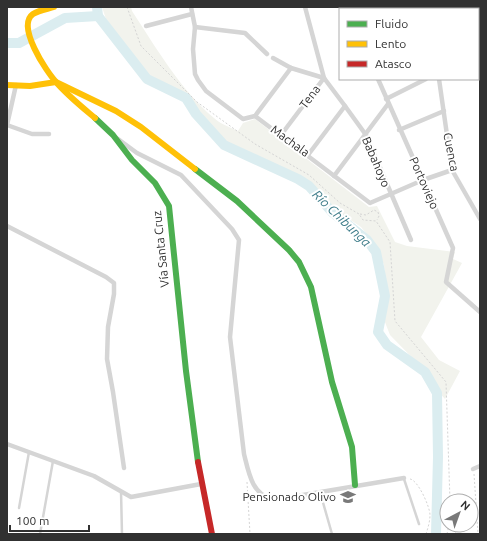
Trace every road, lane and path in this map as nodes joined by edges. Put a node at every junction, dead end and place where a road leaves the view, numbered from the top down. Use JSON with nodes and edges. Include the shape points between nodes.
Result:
{"nodes":[{"id":1,"x":54,"y":7,"type":"edge"},
{"id":2,"x":127,"y":7,"type":"edge"},
{"id":3,"x":191,"y":7,"type":"edge"},
{"id":4,"x":305,"y":7,"type":"edge"},
{"id":5,"x":192,"y":14,"type":"junction"},
{"id":6,"x":146,"y":26,"type":"dead end"},
{"id":7,"x":195,"y":27,"type":"junction"},
{"id":8,"x":267,"y":54,"type":"dead end"},
{"id":9,"x":274,"y":58,"type":"dead end"},
{"id":10,"x":291,"y":68,"type":"junction"},
{"id":11,"x":324,"y":78,"type":"junction"},
{"id":12,"x":378,"y":80,"type":"edge"},
{"id":13,"x":424,"y":80,"type":"edge"},
{"id":14,"x":440,"y":80,"type":"edge"},
{"id":15,"x":56,"y":82,"type":"junction"},
{"id":16,"x":7,"y":85,"type":"edge"},
{"id":17,"x":16,"y":85,"type":"junction"},
{"id":18,"x":386,"y":99,"type":"junction"},
{"id":19,"x":388,"y":104,"type":"junction"},
{"id":20,"x":345,"y":106,"type":"junction"},
{"id":21,"x":444,"y":111,"type":"junction"},
{"id":22,"x":255,"y":116,"type":"junction"},
{"id":23,"x":7,"y":125,"type":"edge"},
{"id":24,"x":399,"y":130,"type":"junction"},
{"id":25,"x":49,"y":134,"type":"dead end"},
{"id":26,"x":113,"y":135,"type":"junction"},
{"id":27,"x":281,"y":135,"type":"junction"},
{"id":28,"x":366,"y":135,"type":"junction"},
{"id":29,"x":308,"y":154,"type":"junction"},
{"id":30,"x":452,"y":170,"type":"junction"},
{"id":31,"x":334,"y":176,"type":"junction"},
{"id":32,"x":423,"y":180,"type":"junction"},
{"id":33,"x":390,"y":194,"type":"junction"},
{"id":34,"x":359,"y":214,"type":"junction"},
{"id":35,"x":480,"y":218,"type":"edge"},
{"id":36,"x":376,"y":221,"type":"junction"},
{"id":37,"x":7,"y":226,"type":"edge"},
{"id":38,"x":411,"y":240,"type":"dead end"},
{"id":39,"x":480,"y":312,"type":"edge"},
{"id":40,"x":7,"y":444,"type":"edge"},
{"id":41,"x":29,"y":452,"type":"junction"},
{"id":42,"x":53,"y":461,"type":"junction"},
{"id":43,"x":480,"y":466,"type":"edge"},
{"id":44,"x":124,"y":468,"type":"dead end"},
{"id":45,"x":473,"y":469,"type":"joint"},
{"id":46,"x":404,"y":478,"type":"junction"},
{"id":47,"x":246,"y":480,"type":"dead end"},
{"id":48,"x":201,"y":484,"type":"junction"},
{"id":49,"x":355,"y":486,"type":"junction"},
{"id":50,"x":121,"y":491,"type":"junction"},
{"id":51,"x":320,"y":492,"type":"junction"},
{"id":52,"x":450,"y":493,"type":"edge"},
{"id":53,"x":19,"y":508,"type":"dead end"},
{"id":54,"x":419,"y":524,"type":"dead end"},
{"id":55,"x":40,"y":534,"type":"edge"},
{"id":56,"x":122,"y":534,"type":"edge"},
{"id":57,"x":212,"y":534,"type":"edge"},
{"id":58,"x":250,"y":534,"type":"edge"},
{"id":59,"x":332,"y":534,"type":"edge"},
{"id":60,"x":426,"y":534,"type":"edge"},
{"id":61,"x":478,"y":534,"type":"edge"}],
"edges":[{"from":1,"to":15,"type":"street","name":"Vía Santa Cruz","via":[[33,14],[28,21],[27,30],[33,46]]},
{"from":2,"to":34,"type":"path","via":[[141,46],[197,102],[255,144],[309,175],[340,203]]},
{"from":3,"to":5,"type":"street"},
{"from":4,"to":11,"type":"street","name":"Tena"},
{"from":5,"to":6,"type":"street"},
{"from":5,"to":7,"type":"street"},
{"from":7,"to":8,"type":"street","via":[[245,33]]},
{"from":7,"to":22,"type":"street","via":[[193,49],[195,74],[198,80],[206,91],[243,119]]},
{"from":9,"to":10,"type":"street"},
{"from":10,"to":11,"type":"street"},
{"from":10,"to":22,"type":"street"},
{"from":11,"to":20,"type":"street","name":"Babahoyo"},
{"from":11,"to":27,"type":"street","name":"Tena"},
{"from":12,"to":18,"type":"street","name":"Portoviejo"},
{"from":13,"to":18,"type":"street"},
{"from":14,"to":21,"type":"street","name":"Cuenca"},
{"from":15,"to":17,"type":"street","via":[[30,86]]},
{"from":15,"to":26,"type":"street","name":"Vía Santa Cruz"},
{"from":15,"to":49,"type":"street","via":[[116,111],[141,127],[237,201],[299,262],[311,287],[332,382],[352,447]]},
{"from":16,"to":17,"type":"street"},
{"from":17,"to":23,"type":"street"},
{"from":18,"to":19,"type":"street","name":"Portoviejo"},
{"from":19,"to":24,"type":"street","name":"Portoviejo"},
{"from":19,"to":28,"type":"street"},
{"from":20,"to":28,"type":"street","name":"Babahoyo"},
{"from":20,"to":29,"type":"street"},
{"from":21,"to":24,"type":"street"},
{"from":21,"to":30,"type":"street","name":"Cuenca"},
{"from":22,"to":27,"type":"street","name":"Machala"},
{"from":23,"to":25,"type":"street","via":[[32,134]]},
{"from":24,"to":32,"type":"street","name":"Portoviejo"},
{"from":26,"to":48,"type":"street","name":"Vía Santa Cruz","via":[[132,160],[155,183],[169,206],[185,373]]},
{"from":26,"to":51,"type":"street","via":[[137,153],[181,175],[239,240],[230,337],[244,454],[249,471],[263,497],[273,500]]},
{"from":27,"to":29,"type":"street","name":"Machala"},
{"from":28,"to":31,"type":"street"},
{"from":28,"to":33,"type":"street","name":"Babahoyo"},
{"from":29,"to":31,"type":"street","name":"Machala"},
{"from":30,"to":32,"type":"street","name":"Machala"},
{"from":30,"to":35,"type":"street","name":"Cuenca"},
{"from":31,"to":33,"type":"street","name":"Machala","via":[[370,203]]},
{"from":32,"to":33,"type":"street","name":"Machala"},
{"from":32,"to":39,"type":"street","name":"Portoviejo","via":[[452,248],[446,282]]},
{"from":33,"to":38,"type":"street","name":"Babahoyo"},
{"from":34,"to":36,"type":"path","via":[[363,220]]},
{"from":34,"to":36,"type":"path","via":[[366,215],[374,210],[379,216]]},
{"from":36,"to":52,"type":"path","via":[[390,242],[395,321],[446,382]]},
{"from":37,"to":44,"type":"street","via":[[114,283],[106,359]]},
{"from":40,"to":41,"type":"street"},
{"from":41,"to":42,"type":"street"},
{"from":41,"to":53,"type":"lane"},
{"from":42,"to":50,"type":"street","via":[[94,476]]},
{"from":42,"to":55,"type":"lane"},
{"from":43,"to":45,"type":"street"},
{"from":45,"to":61,"type":"path"},
{"from":46,"to":49,"type":"street"},
{"from":46,"to":54,"type":"lane"},
{"from":46,"to":60,"type":"path","via":[[414,479],[429,506],[430,516]]},
{"from":47,"to":58,"type":"path"},
{"from":48,"to":50,"type":"street","via":[[134,497]]},
{"from":48,"to":57,"type":"street","name":"Vía Santa Cruz"},
{"from":49,"to":51,"type":"street"},
{"from":50,"to":56,"type":"lane"},
{"from":51,"to":59,"type":"lane"}]}
